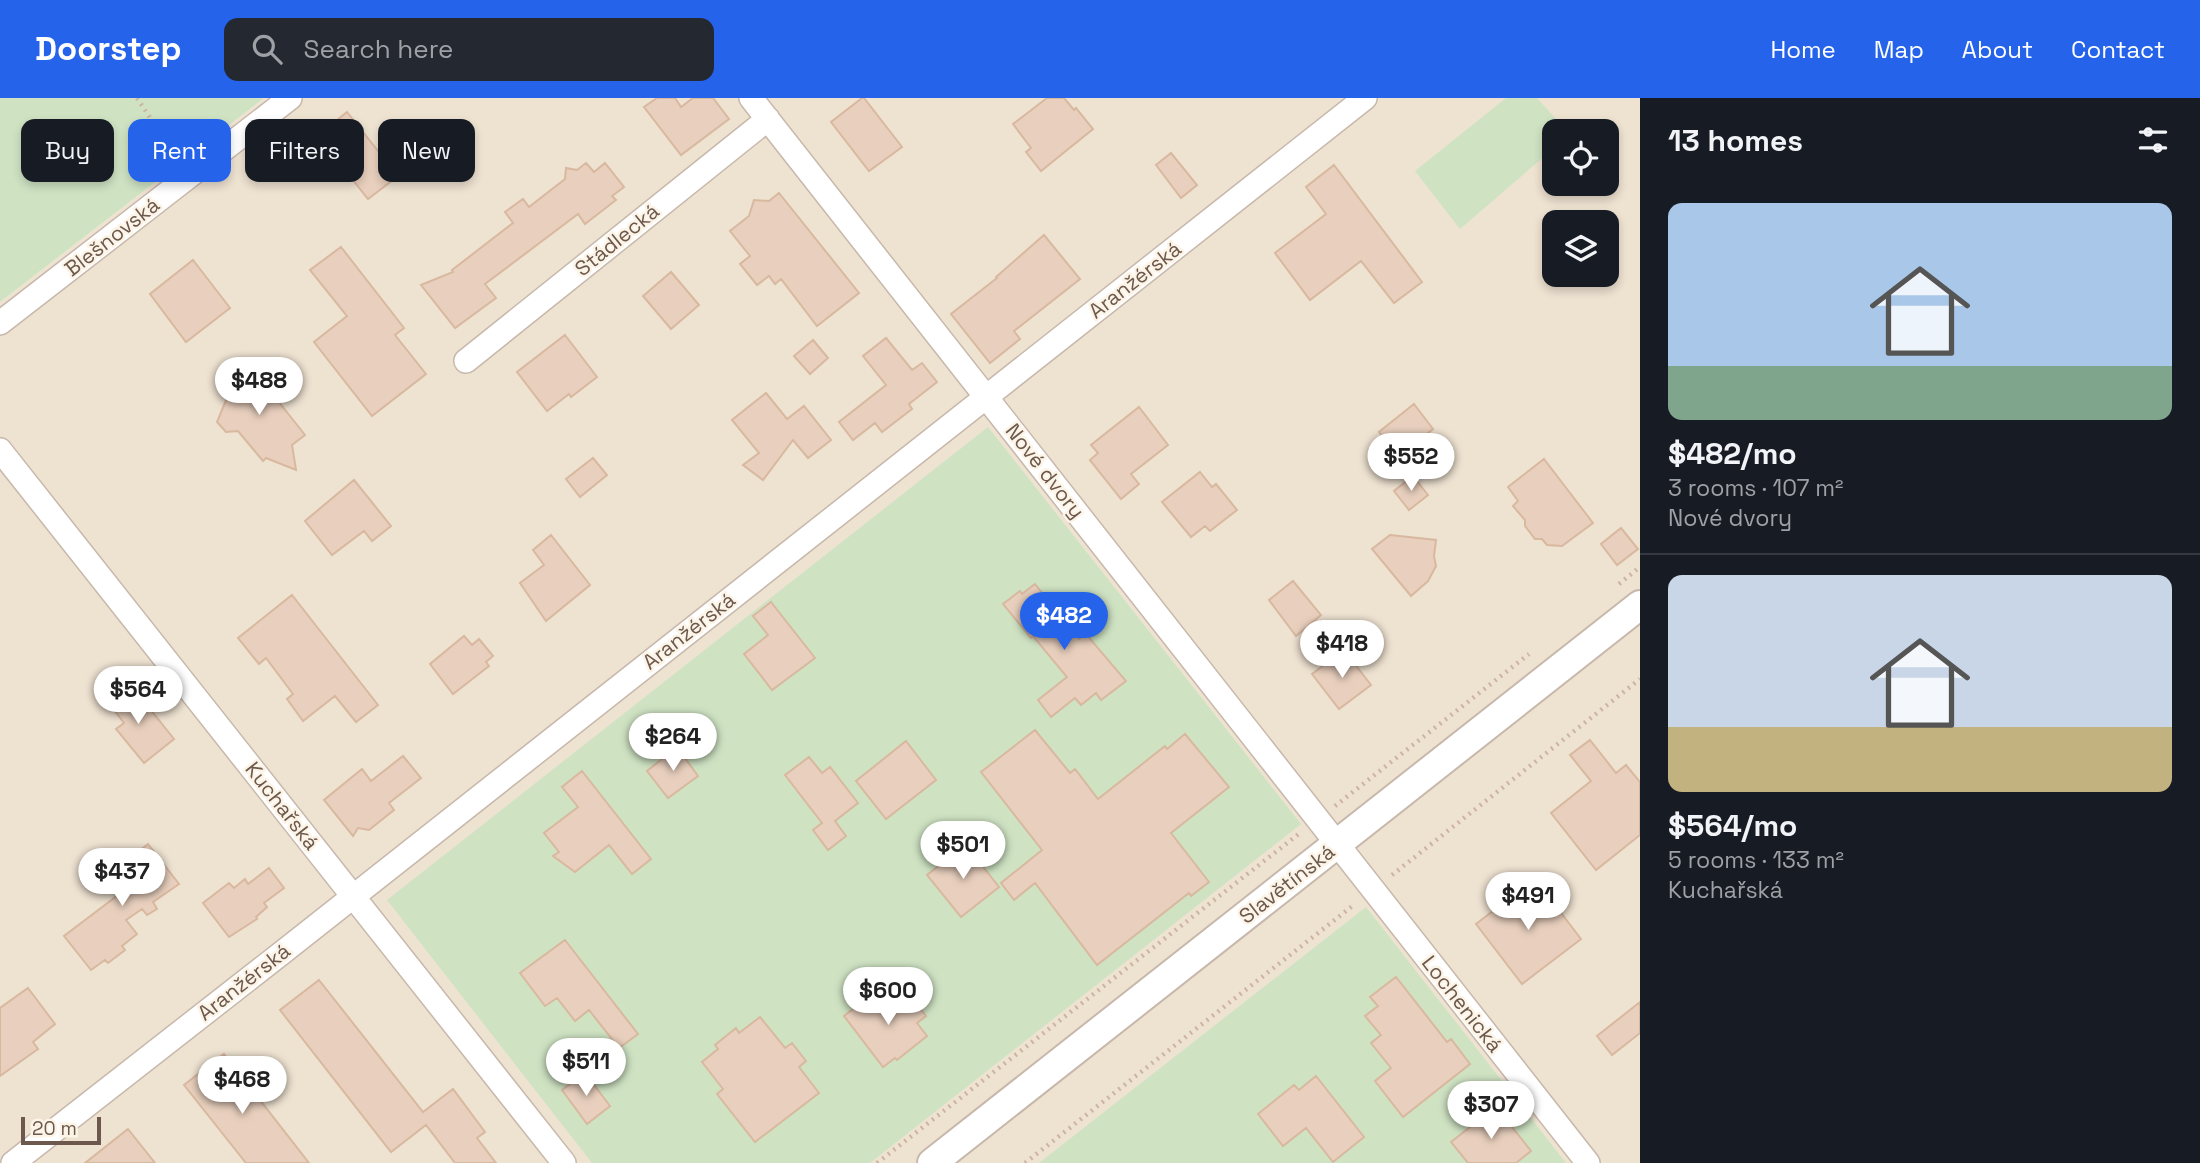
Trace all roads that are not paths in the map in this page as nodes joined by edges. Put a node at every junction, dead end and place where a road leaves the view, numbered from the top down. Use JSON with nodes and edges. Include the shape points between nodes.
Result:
{"nodes":[{"id":1,"x":290,"y":98,"type":"edge"},
{"id":2,"x":751,"y":98,"type":"edge"},
{"id":3,"x":1365,"y":98,"type":"edge"},
{"id":4,"x":768,"y":120,"type":"junction"},
{"id":5,"x":0,"y":323,"type":"edge"},
{"id":6,"x":466,"y":361,"type":"dead end"},
{"id":7,"x":987,"y":397,"type":"junction"},
{"id":8,"x":0,"y":450,"type":"edge"},
{"id":9,"x":1640,"y":605,"type":"edge"},
{"id":10,"x":1336,"y":846,"type":"junction"},
{"id":11,"x":353,"y":897,"type":"junction"},
{"id":12,"x":13,"y":1163,"type":"edge"},
{"id":13,"x":564,"y":1163,"type":"edge"},
{"id":14,"x":932,"y":1163,"type":"edge"},
{"id":15,"x":1588,"y":1163,"type":"edge"}],
"edges":[{"from":1,"to":5,"type":"street","name":"Blešnovská"},
{"from":2,"to":4,"type":"street","name":"Nové dvory"},
{"from":3,"to":7,"type":"street","name":"Aranžérská"},
{"from":4,"to":6,"type":"street","name":"Stádlecká"},
{"from":4,"to":7,"type":"street","name":"Nové dvory"},
{"from":7,"to":10,"type":"street","name":"Nové dvory"},
{"from":7,"to":11,"type":"street","name":"Aranžérská"},
{"from":8,"to":11,"type":"street","name":"Kuchařská"},
{"from":9,"to":10,"type":"street","name":"Slavětínská"},
{"from":10,"to":14,"type":"street","name":"Slavětínská"},
{"from":10,"to":15,"type":"street","name":"Lochenická"},
{"from":11,"to":12,"type":"street","name":"Aranžérská"},
{"from":11,"to":13,"type":"street","name":"Kuchařská"}]}
